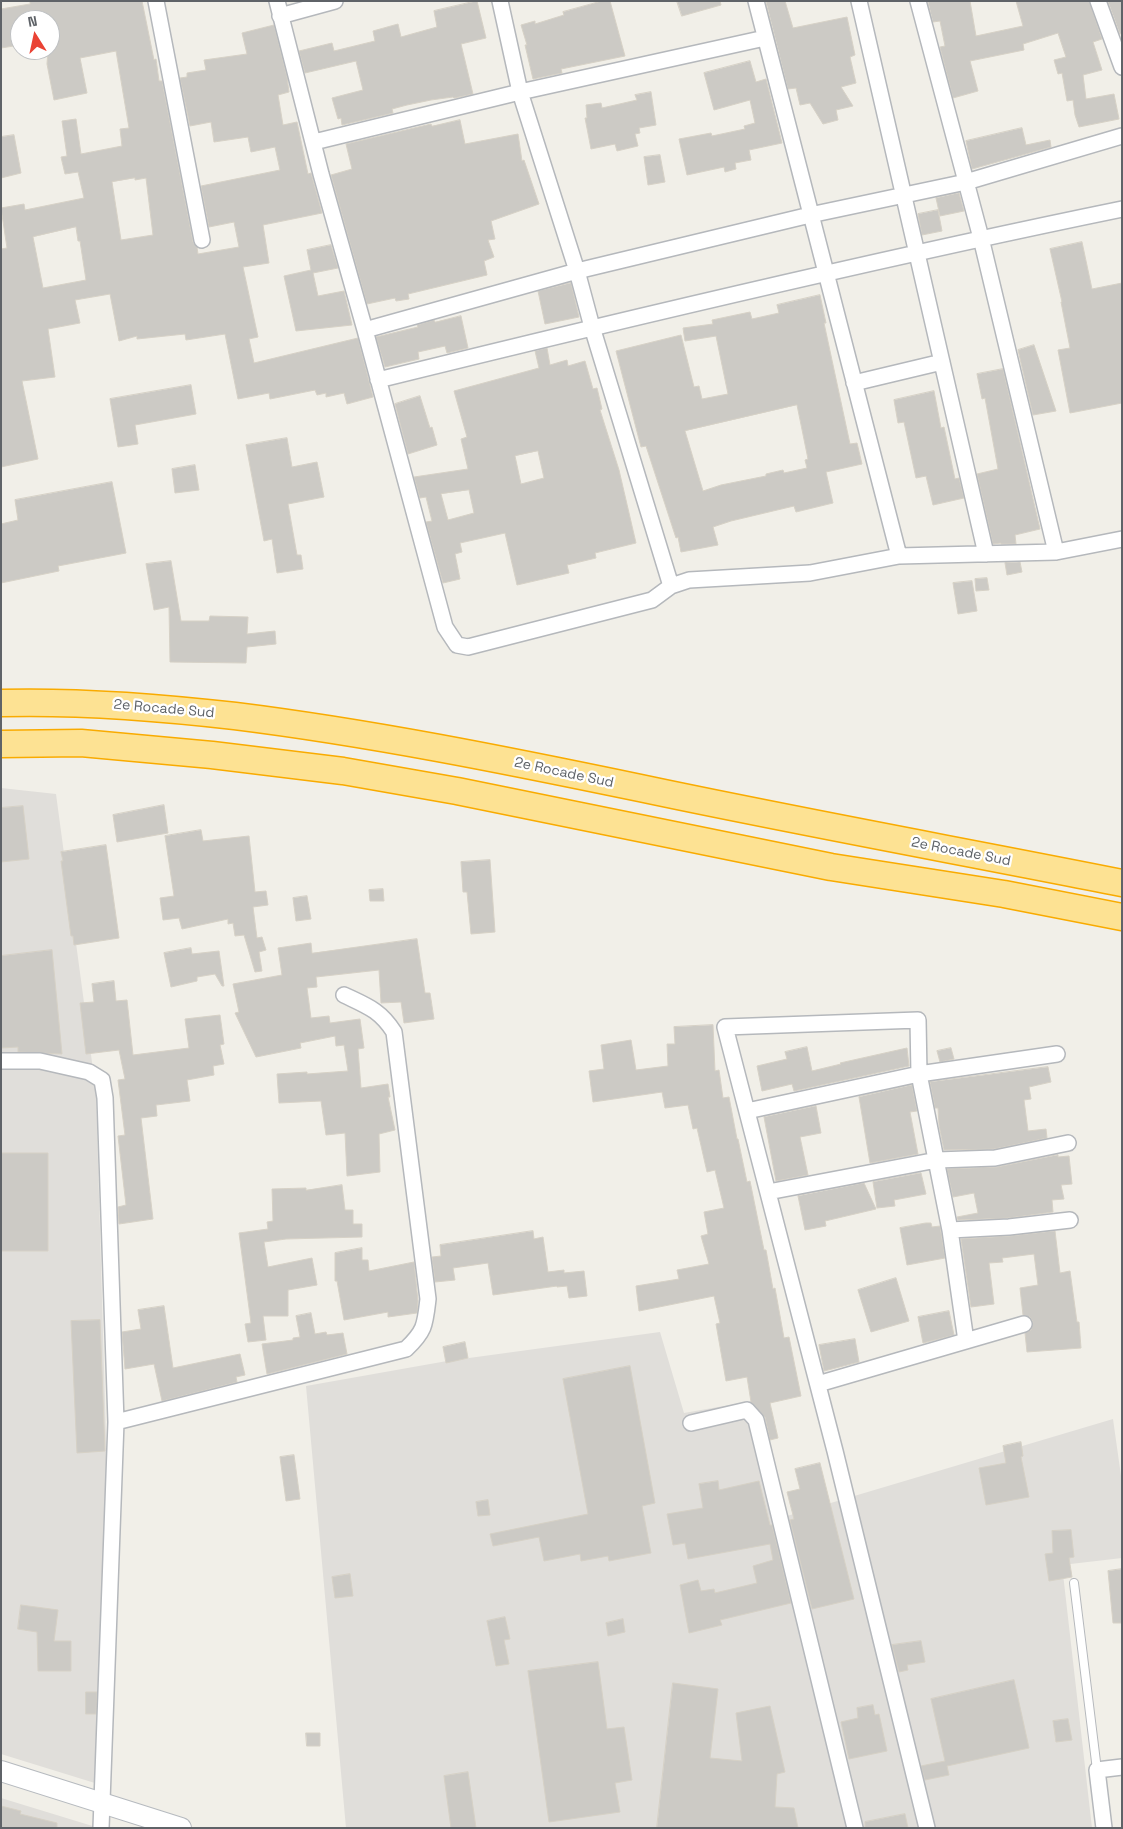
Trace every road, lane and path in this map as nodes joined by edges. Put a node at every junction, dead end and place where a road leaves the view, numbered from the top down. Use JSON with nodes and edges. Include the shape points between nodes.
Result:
{"nodes":[{"id":1,"x":156,"y":1,"type":"edge"},
{"id":2,"x":335,"y":1,"type":"edge"},
{"id":3,"x":500,"y":1,"type":"edge"},
{"id":4,"x":756,"y":1,"type":"edge"},
{"id":5,"x":859,"y":1,"type":"edge"},
{"id":6,"x":918,"y":1,"type":"edge"},
{"id":7,"x":1098,"y":1,"type":"edge"},
{"id":8,"x":279,"y":9,"type":"edge"},
{"id":9,"x":765,"y":38,"type":"junction"},
{"id":10,"x":1122,"y":67,"type":"edge"},
{"id":11,"x":520,"y":92,"type":"junction"},
{"id":12,"x":1122,"y":136,"type":"edge"},
{"id":13,"x":314,"y":142,"type":"junction"},
{"id":14,"x":966,"y":182,"type":"junction"},
{"id":15,"x":904,"y":196,"type":"junction"},
{"id":16,"x":1122,"y":209,"type":"edge"},
{"id":17,"x":810,"y":215,"type":"junction"},
{"id":18,"x":981,"y":238,"type":"junction"},
{"id":19,"x":202,"y":240,"type":"dead end"},
{"id":20,"x":917,"y":253,"type":"junction"},
{"id":21,"x":577,"y":271,"type":"junction"},
{"id":22,"x":825,"y":274,"type":"junction"},
{"id":23,"x":592,"y":327,"type":"junction"},
{"id":24,"x":365,"y":330,"type":"junction"},
{"id":25,"x":942,"y":362,"type":"junction"},
{"id":26,"x":378,"y":380,"type":"junction"},
{"id":27,"x":854,"y":383,"type":"junction"},
{"id":28,"x":1122,"y":539,"type":"edge"},
{"id":29,"x":1056,"y":552,"type":"junction"},
{"id":30,"x":986,"y":554,"type":"junction"},
{"id":31,"x":899,"y":556,"type":"junction"},
{"id":32,"x":671,"y":586,"type":"junction"},
{"id":33,"x":1,"y":704,"type":"edge"},
{"id":34,"x":1,"y":744,"type":"edge"},
{"id":35,"x":1014,"y":862,"type":"junction"},
{"id":36,"x":1122,"y":874,"type":"edge"},
{"id":37,"x":1122,"y":883,"type":"edge"},
{"id":38,"x":1122,"y":917,"type":"edge"},
{"id":39,"x":344,"y":995,"type":"dead end"},
{"id":40,"x":1057,"y":1054,"type":"dead end"},
{"id":41,"x":1,"y":1061,"type":"edge"},
{"id":42,"x":919,"y":1074,"type":"junction"},
{"id":43,"x":747,"y":1111,"type":"junction"},
{"id":44,"x":1068,"y":1143,"type":"dead end"},
{"id":45,"x":936,"y":1160,"type":"junction"},
{"id":46,"x":768,"y":1192,"type":"junction"},
{"id":47,"x":1070,"y":1220,"type":"dead end"},
{"id":48,"x":950,"y":1230,"type":"junction"},
{"id":49,"x":1024,"y":1324,"type":"dead end"},
{"id":50,"x":966,"y":1341,"type":"junction"},
{"id":51,"x":818,"y":1384,"type":"junction"},
{"id":52,"x":116,"y":1422,"type":"junction"},
{"id":53,"x":691,"y":1423,"type":"dead end"},
{"id":54,"x":1074,"y":1583,"type":"dead end"},
{"id":55,"x":1122,"y":1767,"type":"edge"},
{"id":56,"x":1097,"y":1770,"type":"junction"},
{"id":57,"x":1,"y":1771,"type":"edge"},
{"id":58,"x":101,"y":1802,"type":"junction"},
{"id":59,"x":100,"y":1828,"type":"edge"},
{"id":60,"x":182,"y":1828,"type":"edge"},
{"id":61,"x":855,"y":1828,"type":"edge"},
{"id":62,"x":927,"y":1828,"type":"edge"},
{"id":63,"x":1104,"y":1828,"type":"edge"}],
"edges":[{"from":1,"to":19,"type":"street"},
{"from":2,"to":8,"type":"street"},
{"from":3,"to":11,"type":"street"},
{"from":4,"to":9,"type":"street"},
{"from":5,"to":15,"type":"street"},
{"from":6,"to":14,"type":"street"},
{"from":7,"to":10,"type":"street"},
{"from":8,"to":13,"type":"street"},
{"from":9,"to":11,"type":"street"},
{"from":9,"to":17,"type":"street"},
{"from":11,"to":13,"type":"street"},
{"from":11,"to":21,"type":"street"},
{"from":12,"to":14,"type":"street"},
{"from":13,"to":24,"type":"street"},
{"from":14,"to":15,"type":"street"},
{"from":14,"to":18,"type":"street"},
{"from":15,"to":17,"type":"street"},
{"from":15,"to":20,"type":"street"},
{"from":16,"to":18,"type":"street"},
{"from":17,"to":21,"type":"street"},
{"from":17,"to":22,"type":"street"},
{"from":18,"to":20,"type":"street"},
{"from":18,"to":29,"type":"street"},
{"from":20,"to":22,"type":"street"},
{"from":20,"to":25,"type":"street"},
{"from":21,"to":23,"type":"street"},
{"from":21,"to":24,"type":"street"},
{"from":22,"to":23,"type":"street"},
{"from":22,"to":27,"type":"street"},
{"from":23,"to":26,"type":"street"},
{"from":23,"to":32,"type":"street"},
{"from":24,"to":26,"type":"street"},
{"from":25,"to":27,"type":"street"},
{"from":25,"to":30,"type":"street"},
{"from":26,"to":32,"type":"street","via":[[445,627],[457,644],[468,647],[652,600]]},
{"from":27,"to":31,"type":"street"},
{"from":28,"to":29,"type":"street"},
{"from":29,"to":30,"type":"street"},
{"from":30,"to":31,"type":"street"},
{"from":31,"to":32,"type":"street","via":[[810,573],[688,580]]},
{"from":33,"to":35,"type":"highway","name":"2e Rocade Sud","via":[[65,702],[144,706],[338,730]]},
{"from":34,"to":38,"type":"highway","via":[[81,743],[212,754],[342,771],[832,867],[1004,894]]},
{"from":35,"to":36,"type":"highway"},
{"from":35,"to":37,"type":"highway","name":"2e Rocade Sud"},
{"from":39,"to":52,"type":"street","via":[[370,1007],[385,1019],[394,1032],[428,1299],[420,1336],[406,1349]]},
{"from":40,"to":42,"type":"street"},
{"from":41,"to":52,"type":"street","via":[[40,1061],[89,1072],[102,1080]]},
{"from":42,"to":43,"type":"street"},
{"from":42,"to":43,"type":"street","via":[[918,1020],[725,1027]]},
{"from":42,"to":45,"type":"street"},
{"from":43,"to":46,"type":"street"},
{"from":44,"to":45,"type":"street","via":[[995,1158]]},
{"from":45,"to":46,"type":"street"},
{"from":45,"to":48,"type":"street"},
{"from":46,"to":51,"type":"street"},
{"from":47,"to":48,"type":"street"},
{"from":48,"to":50,"type":"street"},
{"from":49,"to":50,"type":"street"},
{"from":50,"to":51,"type":"street"},
{"from":51,"to":62,"type":"street"},
{"from":52,"to":58,"type":"street"},
{"from":53,"to":61,"type":"street","via":[[747,1410],[756,1420]]},
{"from":54,"to":56,"type":"lane"},
{"from":55,"to":56,"type":"street"},
{"from":56,"to":63,"type":"street"},
{"from":57,"to":58,"type":"main road"},
{"from":58,"to":59,"type":"street"},
{"from":58,"to":60,"type":"main road"}]}
